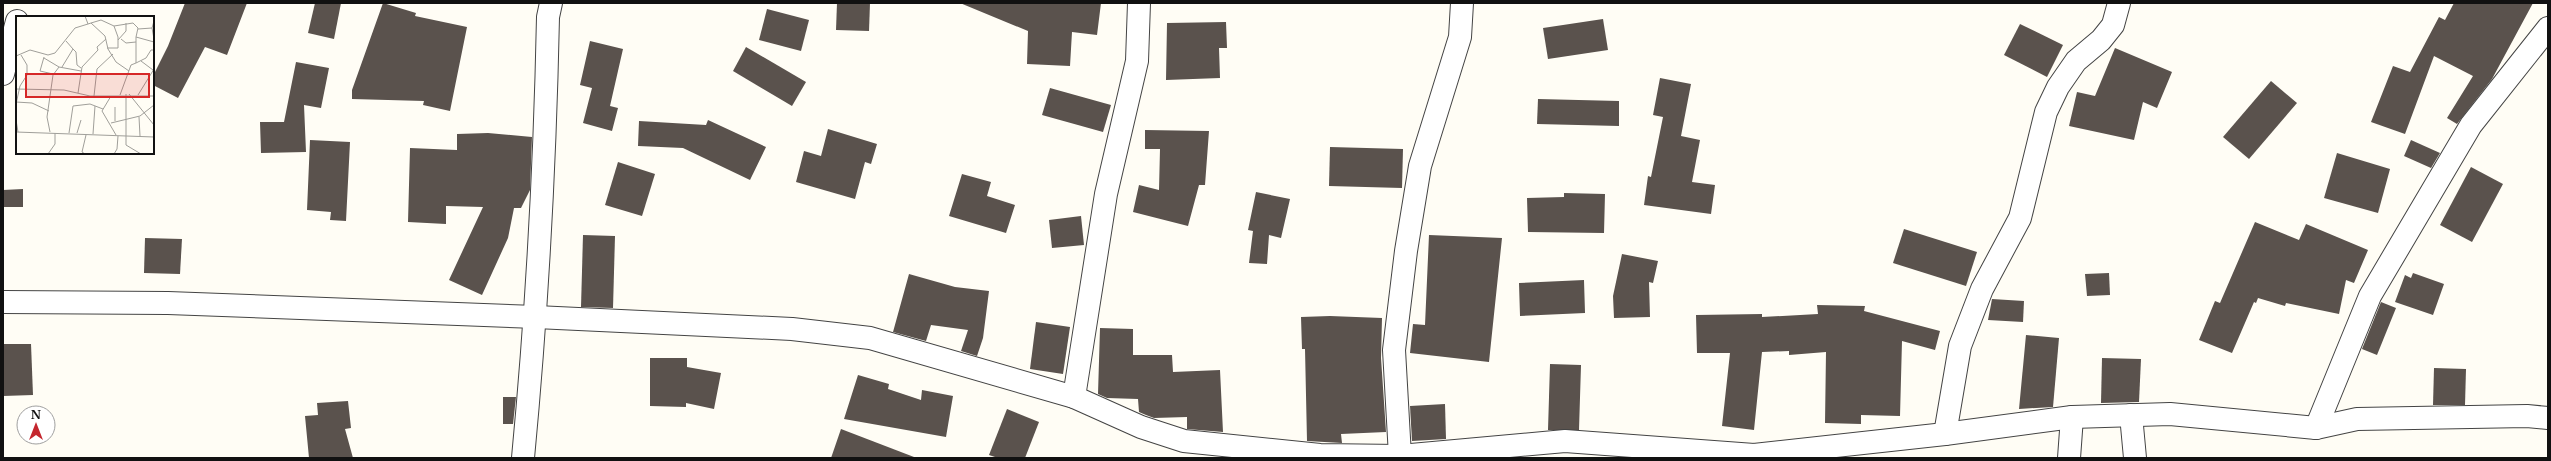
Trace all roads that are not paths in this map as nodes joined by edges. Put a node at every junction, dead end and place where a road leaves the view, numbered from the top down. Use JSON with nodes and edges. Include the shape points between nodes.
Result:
{"nodes":[{"id":1,"x":16,"y":3,"type":"edge"},
{"id":2,"x":551,"y":3,"type":"edge"},
{"id":3,"x":1139,"y":3,"type":"edge"},
{"id":4,"x":1462,"y":3,"type":"edge"},
{"id":5,"x":2119,"y":3,"type":"edge"},
{"id":6,"x":17,"y":16,"type":"edge"},
{"id":7,"x":16,"y":25,"type":"edge"},
{"id":8,"x":2548,"y":28,"type":"edge"},
{"id":9,"x":3,"y":74,"type":"edge"},
{"id":10,"x":3,"y":302,"type":"edge"},
{"id":11,"x":536,"y":317,"type":"junction"},
{"id":12,"x":1074,"y":397,"type":"junction"},
{"id":13,"x":2131,"y":415,"type":"junction"},
{"id":14,"x":2072,"y":417,"type":"junction"},
{"id":15,"x":2548,"y":418,"type":"edge"},
{"id":16,"x":2316,"y":428,"type":"junction"},
{"id":17,"x":1945,"y":434,"type":"junction"},
{"id":18,"x":1400,"y":456,"type":"junction"},
{"id":19,"x":1754,"y":457,"type":"edge"},
{"id":20,"x":523,"y":458,"type":"edge"},
{"id":21,"x":2069,"y":458,"type":"edge"},
{"id":22,"x":2135,"y":458,"type":"edge"}],
"edges":[{"from":1,"to":6,"type":"street"},
{"from":2,"to":11,"type":"street","via":[[548,17],[546,121]]},
{"from":3,"to":12,"type":"street","via":[[1137,61],[1106,194]]},
{"from":4,"to":18,"type":"street","via":[[1460,37],[1420,166],[1406,251],[1394,350]]},
{"from":5,"to":17,"type":"street","via":[[2113,24],[2101,40],[2076,61],[2058,87],[2046,112],[2020,218],[1982,289],[1960,346]]},
{"from":7,"to":9,"type":"street"},
{"from":8,"to":16,"type":"street","via":[[2472,125],[2370,296]]},
{"from":10,"to":11,"type":"street","via":[[168,303]]},
{"from":11,"to":12,"type":"street","via":[[792,329],[870,338]]},
{"from":11,"to":20,"type":"street"},
{"from":12,"to":18,"type":"street","via":[[1141,427],[1184,441],[1320,455]]},
{"from":13,"to":14,"type":"street"},
{"from":13,"to":16,"type":"street","via":[[2170,414]]},
{"from":13,"to":22,"type":"street"},
{"from":14,"to":17,"type":"street"},
{"from":14,"to":21,"type":"street"},
{"from":15,"to":16,"type":"street","via":[[2527,416],[2357,419]]},
{"from":17,"to":19,"type":"street"},
{"from":18,"to":19,"type":"street","via":[[1565,441]]}]}
